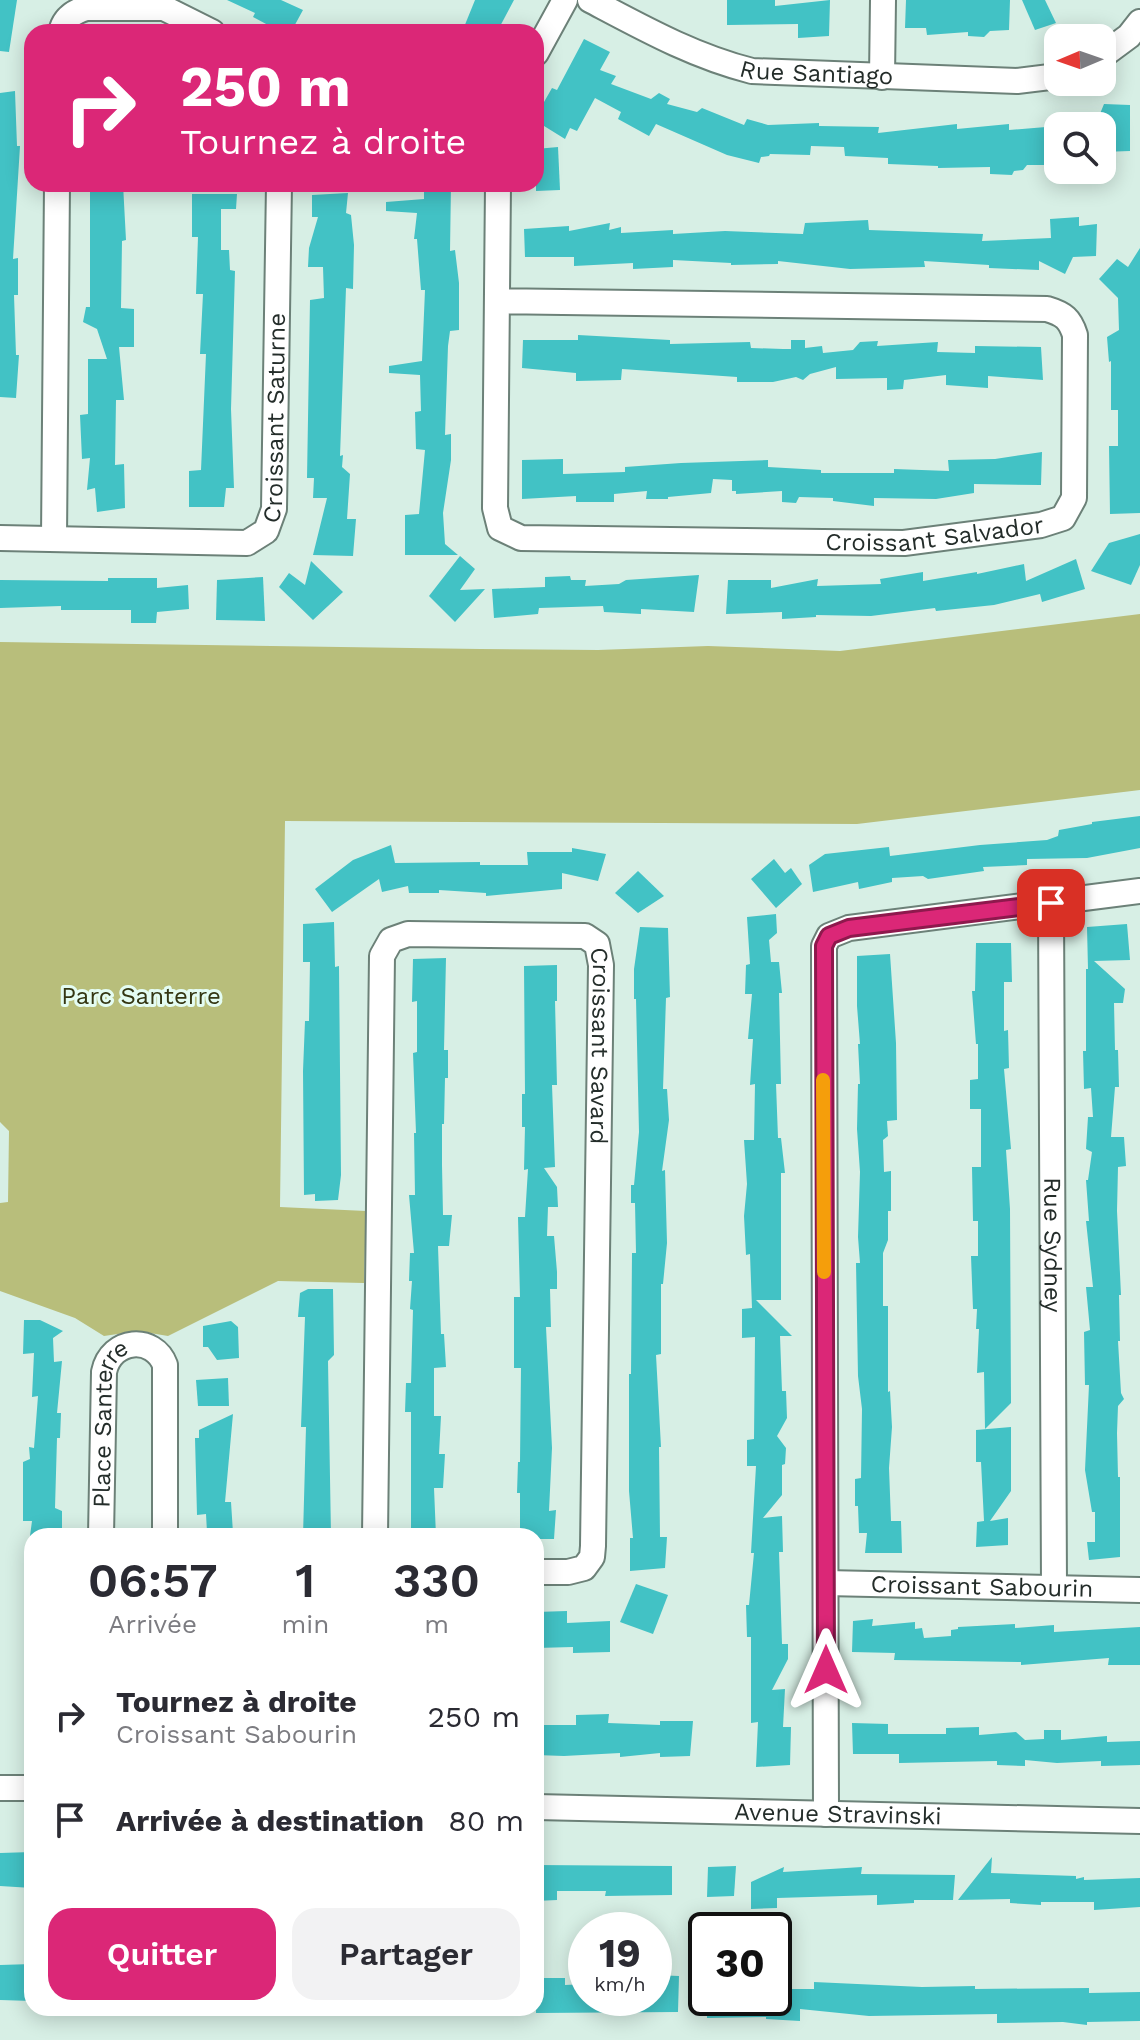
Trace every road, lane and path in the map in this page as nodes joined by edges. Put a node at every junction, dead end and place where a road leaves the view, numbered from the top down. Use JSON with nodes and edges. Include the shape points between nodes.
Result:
{"nodes":[{"id":1,"x":565,"y":0,"type":"edge"},
{"id":2,"x":590,"y":0,"type":"edge"},
{"id":3,"x":883,"y":0,"type":"edge"},
{"id":4,"x":1140,"y":22,"type":"edge"},
{"id":5,"x":64,"y":24,"type":"edge"},
{"id":6,"x":196,"y":24,"type":"edge"},
{"id":7,"x":544,"y":38,"type":"edge"},
{"id":8,"x":1116,"y":46,"type":"edge"},
{"id":9,"x":882,"y":77,"type":"junction"},
{"id":10,"x":1044,"y":78,"type":"edge"},
{"id":11,"x":57,"y":192,"type":"edge"},
{"id":12,"x":279,"y":192,"type":"edge"},
{"id":13,"x":498,"y":192,"type":"edge"},
{"id":14,"x":499,"y":301,"type":"junction"},
{"id":15,"x":0,"y":538,"type":"edge"},
{"id":16,"x":54,"y":538,"type":"junction"},
{"id":17,"x":1140,"y":891,"type":"edge"},
{"id":18,"x":1051,"y":903,"type":"junction"},
{"id":19,"x":101,"y":1528,"type":"edge"},
{"id":20,"x":165,"y":1528,"type":"edge"},
{"id":21,"x":375,"y":1528,"type":"edge"},
{"id":22,"x":544,"y":1572,"type":"edge"},
{"id":23,"x":826,"y":1583,"type":"junction"},
{"id":24,"x":1054,"y":1587,"type":"junction"},
{"id":25,"x":1140,"y":1590,"type":"edge"},
{"id":26,"x":0,"y":1788,"type":"edge"},
{"id":27,"x":24,"y":1788,"type":"edge"},
{"id":28,"x":544,"y":1807,"type":"edge"},
{"id":29,"x":826,"y":1814,"type":"junction"},
{"id":30,"x":1140,"y":1821,"type":"edge"}],
"edges":[{"from":1,"to":7,"type":"street"},
{"from":2,"to":9,"type":"street","name":"Rue Santiago","via":[[716,62],[780,74]]},
{"from":3,"to":9,"type":"street"},
{"from":4,"to":8,"type":"street"},
{"from":5,"to":6,"type":"street","via":[[73,12],[86,8],[164,8]]},
{"from":9,"to":10,"type":"street","name":"Rue Santiago"},
{"from":11,"to":16,"type":"street"},
{"from":12,"to":16,"type":"street","name":"Croissant Saturne","via":[[274,509],[266,531],[247,543]]},
{"from":13,"to":14,"type":"street","name":"Croissant Salvador"},
{"from":14,"to":14,"type":"street","name":"Croissant Salvador","via":[[495,508],[500,528],[521,538],[904,543],[1041,525],[1063,518],[1074,498],[1075,335],[1060,313]]},
{"from":15,"to":16,"type":"street","name":"Croissant Saturne"},
{"from":17,"to":18,"type":"street"},
{"from":18,"to":23,"type":"street","via":[[849,928],[829,936],[824,946]]},
{"from":18,"to":24,"type":"street","name":"Rue Sydney"},
{"from":19,"to":20,"type":"street","name":"Place Santerre","via":[[104,1372],[111,1354],[133,1345],[151,1349],[165,1365]]},
{"from":21,"to":22,"type":"street","name":"Croissant Savard","via":[[382,956],[391,940],[408,934],[585,936],[597,944],[601,965],[593,1546],[584,1568]]},
{"from":23,"to":24,"type":"street","name":"Croissant Sabourin"},
{"from":23,"to":29,"type":"street"},
{"from":24,"to":25,"type":"street","name":"Croissant Sabourin"},
{"from":26,"to":27,"type":"street"},
{"from":28,"to":29,"type":"street","name":"Avenue Stravinski"},
{"from":29,"to":30,"type":"street","name":"Avenue Stravinski"}]}
